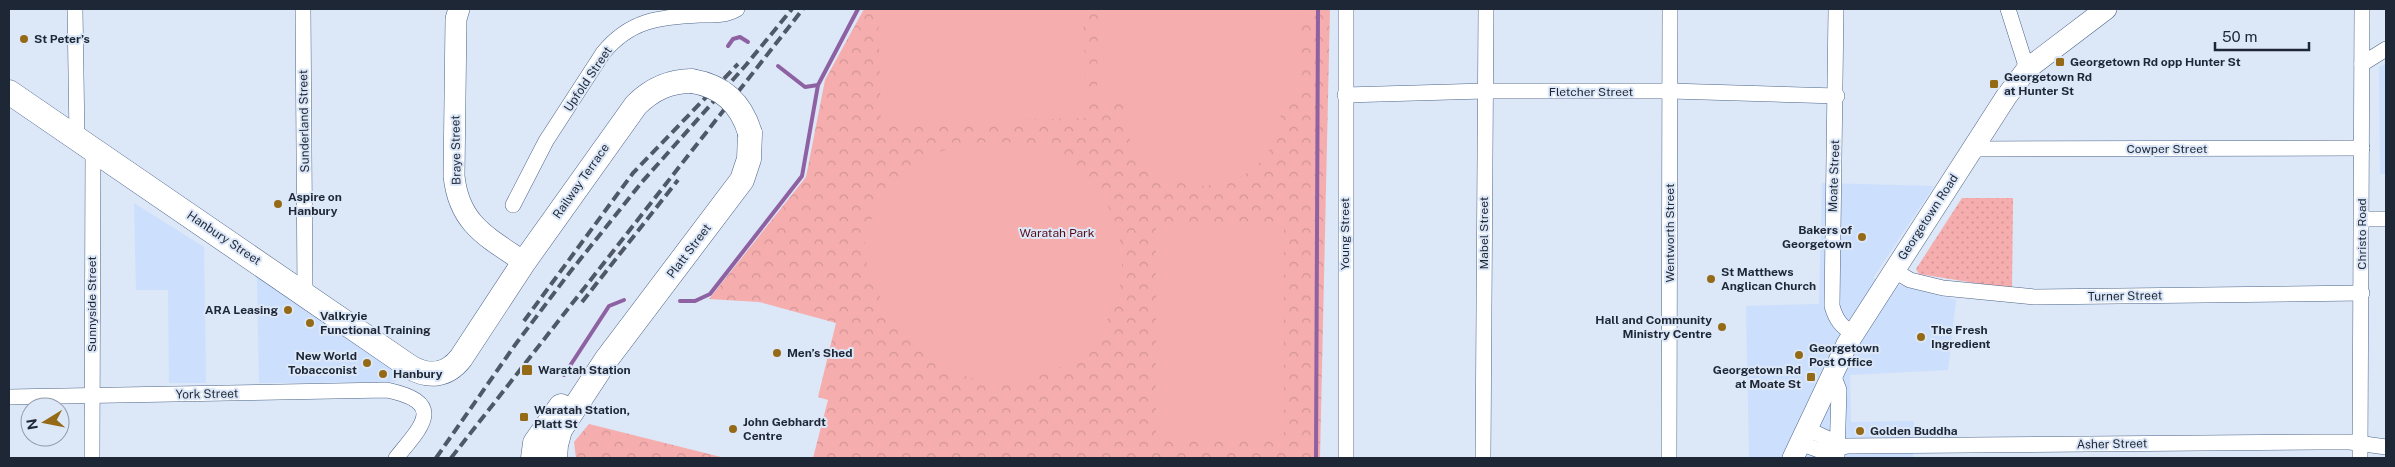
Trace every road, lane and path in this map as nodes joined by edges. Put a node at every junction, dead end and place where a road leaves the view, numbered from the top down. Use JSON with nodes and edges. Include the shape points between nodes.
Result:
{"nodes":[{"id":1,"x":75,"y":9,"type":"edge"},
{"id":2,"x":302,"y":9,"type":"edge"},
{"id":3,"x":459,"y":9,"type":"edge"},
{"id":4,"x":737,"y":9,"type":"edge"},
{"id":5,"x":1346,"y":9,"type":"edge"},
{"id":6,"x":1486,"y":9,"type":"edge"},
{"id":7,"x":1670,"y":9,"type":"edge"},
{"id":8,"x":1836,"y":9,"type":"edge"},
{"id":9,"x":2008,"y":9,"type":"edge"},
{"id":10,"x":2106,"y":9,"type":"edge"},
{"id":11,"x":2362,"y":9,"type":"edge"},
{"id":12,"x":2386,"y":49,"type":"edge"},
{"id":13,"x":2362,"y":64,"type":"junction"},
{"id":14,"x":2027,"y":69,"type":"junction"},
{"id":15,"x":1485,"y":91,"type":"junction"},
{"id":16,"x":1670,"y":91,"type":"junction"},
{"id":17,"x":9,"y":92,"type":"edge"},
{"id":18,"x":1345,"y":95,"type":"junction"},
{"id":19,"x":1836,"y":96,"type":"junction"},
{"id":20,"x":750,"y":132,"type":"joint"},
{"id":21,"x":85,"y":144,"type":"junction"},
{"id":22,"x":2362,"y":148,"type":"junction"},
{"id":23,"x":1973,"y":149,"type":"junction"},
{"id":24,"x":513,"y":204,"type":"dead end"},
{"id":25,"x":2362,"y":219,"type":"junction"},
{"id":26,"x":2386,"y":219,"type":"edge"},
{"id":27,"x":524,"y":262,"type":"junction"},
{"id":28,"x":1893,"y":270,"type":"junction"},
{"id":29,"x":305,"y":293,"type":"junction"},
{"id":30,"x":2362,"y":293,"type":"junction"},
{"id":31,"x":1853,"y":334,"type":"junction"},
{"id":32,"x":1832,"y":372,"type":"junction"},
{"id":33,"x":442,"y":373,"type":"joint"},
{"id":34,"x":91,"y":396,"type":"junction"},
{"id":35,"x":9,"y":397,"type":"edge"},
{"id":36,"x":1800,"y":443,"type":"edge"},
{"id":37,"x":2386,"y":447,"type":"edge"},
{"id":38,"x":2360,"y":451,"type":"edge"},
{"id":39,"x":1838,"y":453,"type":"edge"},
{"id":40,"x":539,"y":457,"type":"edge"},
{"id":41,"x":92,"y":458,"type":"edge"},
{"id":42,"x":396,"y":458,"type":"edge"},
{"id":43,"x":1346,"y":458,"type":"edge"},
{"id":44,"x":1483,"y":458,"type":"edge"},
{"id":45,"x":1669,"y":458,"type":"edge"}],
"edges":[{"from":1,"to":21,"type":"street","name":"Sunnyside Street"},
{"from":2,"to":29,"type":"street","name":"Sunderland Street"},
{"from":3,"to":27,"type":"street","name":"Braye Street","via":[[456,19],[454,170],[457,197],[462,211],[475,227]]},
{"from":4,"to":24,"type":"street","name":"Upfold Street","via":[[719,15],[654,19],[632,28],[613,42],[546,141]]},
{"from":5,"to":18,"type":"street","name":"Young Street"},
{"from":6,"to":15,"type":"street","name":"Mabel Street"},
{"from":7,"to":16,"type":"street","name":"Wentworth Street"},
{"from":8,"to":19,"type":"street","name":"Moate Street"},
{"from":9,"to":14,"type":"street"},
{"from":10,"to":14,"type":"street","name":"Georgetown Road"},
{"from":11,"to":13,"type":"street","name":"Christo Road"},
{"from":12,"to":13,"type":"street"},
{"from":13,"to":22,"type":"street","name":"Christo Road"},
{"from":14,"to":23,"type":"street","name":"Georgetown Road"},
{"from":15,"to":16,"type":"street","name":"Fletcher Street"},
{"from":15,"to":18,"type":"street","name":"Fletcher Street"},
{"from":15,"to":44,"type":"street","name":"Mabel Street"},
{"from":16,"to":19,"type":"street","name":"Fletcher Street"},
{"from":16,"to":45,"type":"street","name":"Wentworth Street"},
{"from":17,"to":21,"type":"main road","name":"Hanbury Street"},
{"from":18,"to":43,"type":"street","name":"Young Street"},
{"from":19,"to":31,"type":"street","name":"Moate Street","via":[[1832,306],[1836,318]]},
{"from":20,"to":27,"type":"main road","name":"Railway Terrace","bridge":true,"via":[[742,111],[727,95],[710,86],[692,81],[666,84],[650,93],[636,105]]},
{"from":20,"to":40,"type":"main road","name":"Platt Street","via":[[749,159],[739,185],[561,421],[557,440]]},
{"from":21,"to":29,"type":"main road","name":"Hanbury Street"},
{"from":21,"to":34,"type":"street","name":"Sunnyside Street"},
{"from":22,"to":23,"type":"street","name":"Cowper Street"},
{"from":22,"to":25,"type":"street","name":"Christo Road"},
{"from":23,"to":28,"type":"street","name":"Georgetown Road"},
{"from":25,"to":26,"type":"street"},
{"from":25,"to":30,"type":"street","name":"Christo Road"},
{"from":27,"to":33,"type":"main road","name":"Railway Terrace","via":[[461,358]]},
{"from":28,"to":30,"type":"street","name":"Turner Street","via":[[1910,280],[1943,288],[2035,297]]},
{"from":28,"to":31,"type":"street","name":"Georgetown Road"},
{"from":29,"to":33,"type":"main road","name":"Hanbury Street","via":[[416,370],[425,374]]},
{"from":30,"to":38,"type":"street","name":"Christo Road"},
{"from":31,"to":32,"type":"street","name":"Georgetown Road"},
{"from":32,"to":36,"type":"street","name":"Georgetown Road"},
{"from":32,"to":39,"type":"street","via":[[1839,390]]},
{"from":34,"to":35,"type":"street","name":"York Street"},
{"from":34,"to":41,"type":"street","name":"Sunnyside Street"},
{"from":34,"to":42,"type":"street","name":"York Street","via":[[387,390],[404,394],[420,404],[425,413],[423,424]]},
{"from":36,"to":39,"type":"street","via":[[1831,440]]},
{"from":37,"to":38,"type":"street","name":"Asher Street"},
{"from":38,"to":39,"type":"street","name":"Asher Street","via":[[2350,442]]}]}
